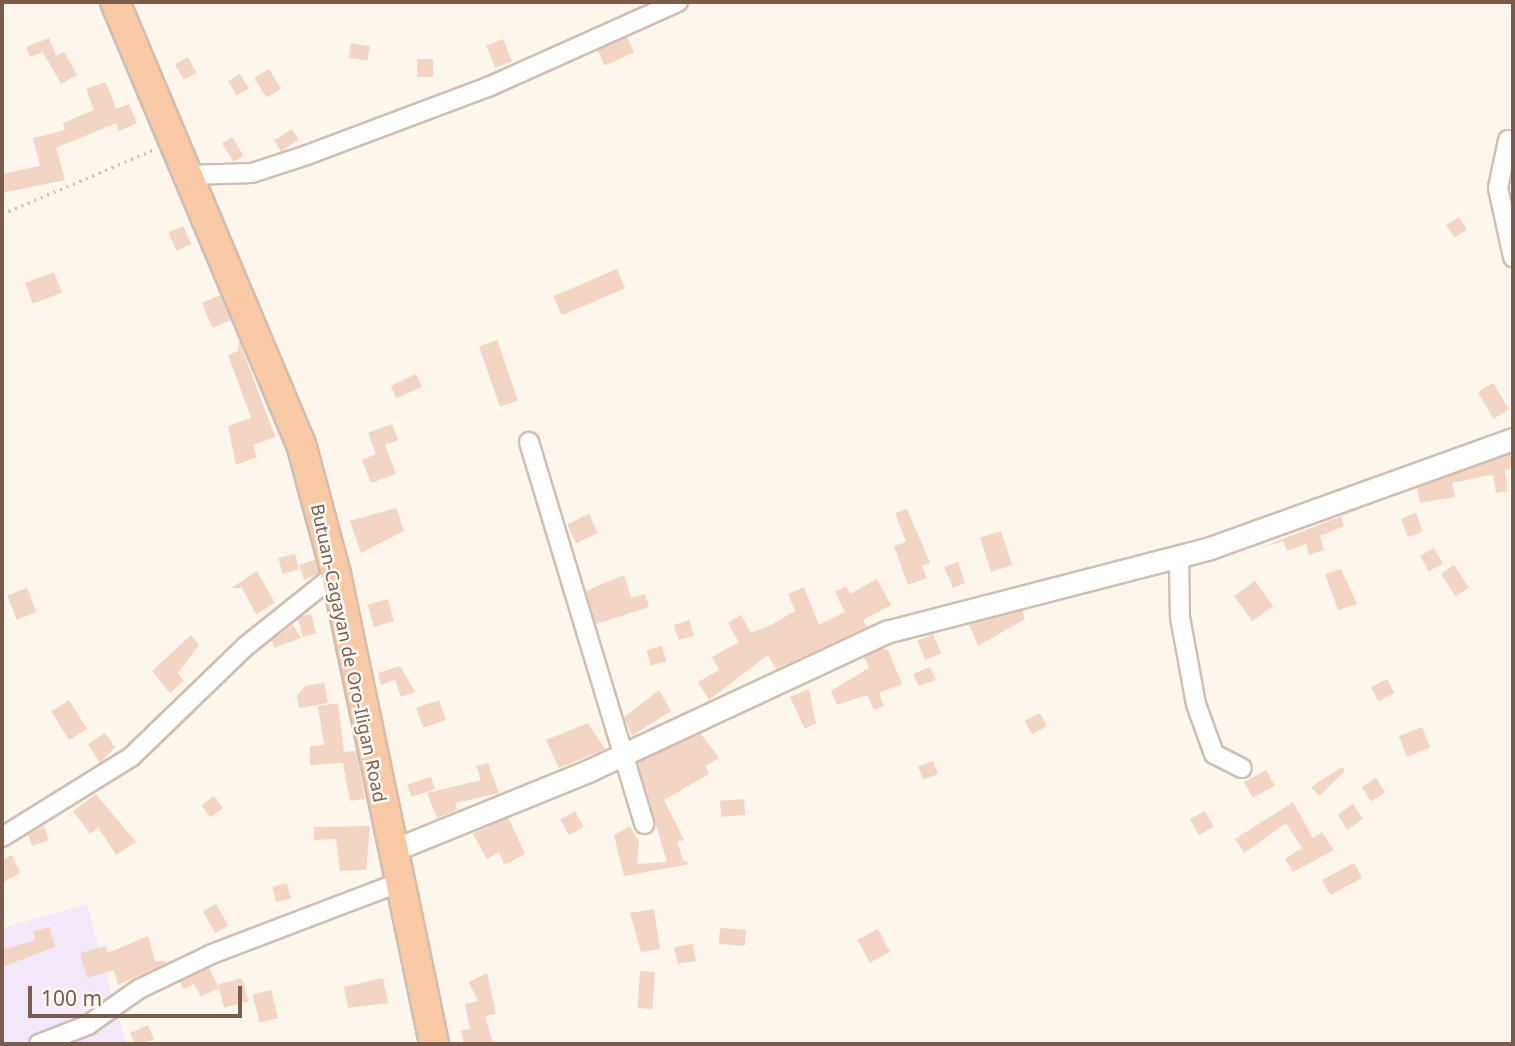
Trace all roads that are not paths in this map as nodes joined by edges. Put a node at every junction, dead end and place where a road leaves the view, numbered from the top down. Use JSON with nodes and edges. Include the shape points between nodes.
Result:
{"nodes":[{"id":1,"x":115,"y":2,"type":"edge"},
{"id":2,"x":678,"y":2,"type":"edge"},
{"id":3,"x":1508,"y":140,"type":"dead end"},
{"id":4,"x":190,"y":175,"type":"junction"},
{"id":5,"x":1513,"y":257,"type":"edge"},
{"id":6,"x":1513,"y":439,"type":"edge"},
{"id":7,"x":529,"y":442,"type":"dead end"},
{"id":8,"x":1179,"y":556,"type":"junction"},
{"id":9,"x":337,"y":574,"type":"junction"},
{"id":10,"x":620,"y":756,"type":"junction"},
{"id":11,"x":1242,"y":768,"type":"dead end"},
{"id":12,"x":644,"y":824,"type":"dead end"},
{"id":13,"x":2,"y":837,"type":"edge"},
{"id":14,"x":391,"y":851,"type":"junction"},
{"id":15,"x":398,"y":883,"type":"junction"},
{"id":16,"x":39,"y":1044,"type":"edge"},
{"id":17,"x":434,"y":1044,"type":"edge"}],
"edges":[{"from":1,"to":4,"type":"highway","name":"Butuan-Cagayan de Oro-Iligan Road"},
{"from":2,"to":4,"type":"street","via":[[488,87],[319,151],[252,173]]},
{"from":3,"to":5,"type":"street","via":[[1498,188]]},
{"from":4,"to":9,"type":"highway","name":"Butuan-Cagayan de Oro-Iligan Road","via":[[301,444]]},
{"from":6,"to":8,"type":"street"},
{"from":7,"to":10,"type":"street"},
{"from":8,"to":10,"type":"street","via":[[886,632]]},
{"from":8,"to":11,"type":"street","via":[[1180,617],[1196,704],[1214,754]]},
{"from":9,"to":13,"type":"street","via":[[246,646],[131,757]]},
{"from":9,"to":14,"type":"highway","name":"Butuan-Cagayan de Oro-Iligan Road"},
{"from":10,"to":12,"type":"street"},
{"from":10,"to":14,"type":"street"},
{"from":14,"to":15,"type":"highway","name":"Butuan-Cagayan de Oro-Iligan Road"},
{"from":15,"to":16,"type":"street","via":[[212,954],[139,989],[89,1025]]},
{"from":15,"to":17,"type":"highway","name":"Butuan-Cagayan de Oro-Iligan Road"}]}
